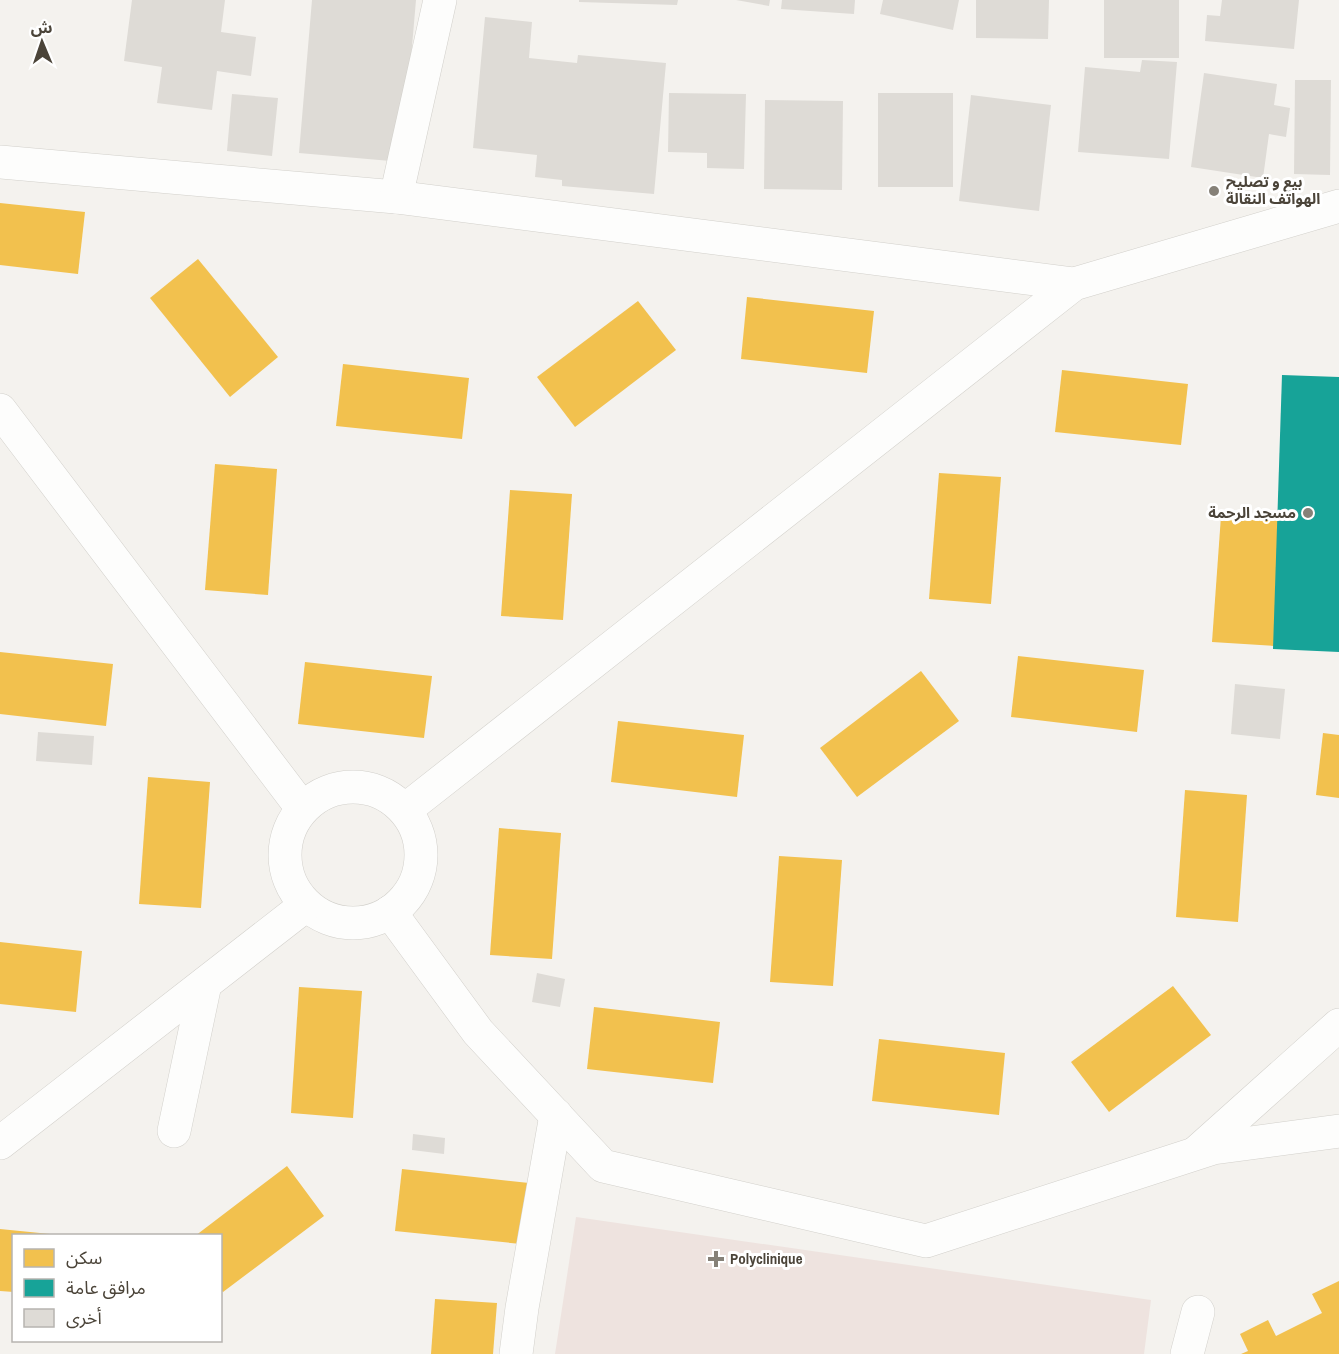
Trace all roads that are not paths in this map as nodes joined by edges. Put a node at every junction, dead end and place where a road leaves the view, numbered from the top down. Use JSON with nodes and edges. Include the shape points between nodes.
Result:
{"nodes":[{"id":1,"x":440,"y":0,"type":"edge"},
{"id":2,"x":0,"y":162,"type":"edge"},
{"id":3,"x":396,"y":196,"type":"junction"},
{"id":4,"x":1339,"y":206,"type":"edge"},
{"id":5,"x":1074,"y":284,"type":"junction"},
{"id":6,"x":0,"y":410,"type":"edge"},
{"id":7,"x":303,"y":808,"type":"junction"},
{"id":8,"x":405,"y":810,"type":"junction"},
{"id":9,"x":306,"y":905,"type":"junction"},
{"id":10,"x":390,"y":912,"type":"junction"},
{"id":11,"x":205,"y":984,"type":"junction"},
{"id":12,"x":1339,"y":1025,"type":"edge"},
{"id":13,"x":556,"y":1115,"type":"junction"},
{"id":14,"x":174,"y":1131,"type":"dead end"},
{"id":15,"x":1339,"y":1131,"type":"edge"},
{"id":16,"x":0,"y":1143,"type":"edge"},
{"id":17,"x":1195,"y":1154,"type":"junction"},
{"id":18,"x":1198,"y":1312,"type":"dead end"},
{"id":19,"x":516,"y":1354,"type":"edge"},
{"id":20,"x":1187,"y":1354,"type":"edge"}],
"edges":[{"from":1,"to":3,"type":"street"},
{"from":2,"to":3,"type":"street"},
{"from":3,"to":5,"type":"street"},
{"from":4,"to":5,"type":"street"},
{"from":5,"to":8,"type":"street"},
{"from":6,"to":7,"type":"street"},
{"from":7,"to":8,"type":"street","via":[[319,795],[342,788],[365,788],[387,796]]},
{"from":7,"to":9,"type":"street","via":[[290,827],[285,868]]},
{"from":8,"to":10,"type":"street","via":[[417,830],[422,853],[418,876],[407,897]]},
{"from":9,"to":10,"type":"street","via":[[324,918],[345,923],[368,922]]},
{"from":9,"to":11,"type":"street"},
{"from":10,"to":13,"type":"street","via":[[478,1032]]},
{"from":11,"to":14,"type":"street"},
{"from":11,"to":16,"type":"street"},
{"from":12,"to":17,"type":"street"},
{"from":13,"to":17,"type":"street","via":[[603,1166],[926,1241]]},
{"from":13,"to":19,"type":"street"},
{"from":15,"to":17,"type":"street","via":[[1213,1148]]},
{"from":18,"to":20,"type":"street"}]}
